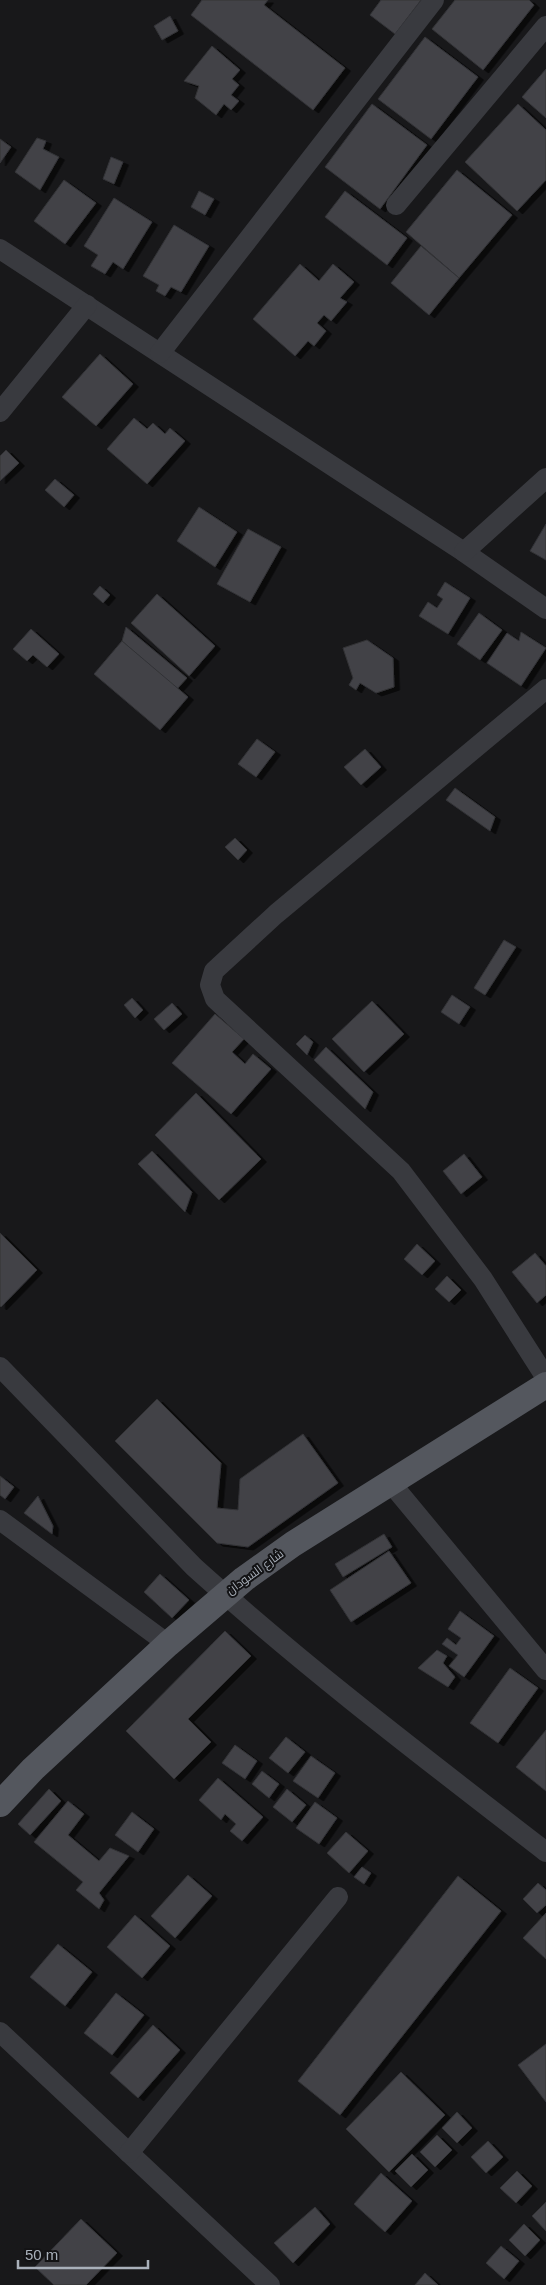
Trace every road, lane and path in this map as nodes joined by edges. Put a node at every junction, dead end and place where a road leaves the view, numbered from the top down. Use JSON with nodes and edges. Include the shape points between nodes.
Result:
{"nodes":[{"id":1,"x":434,"y":0,"type":"edge"},
{"id":2,"x":546,"y":26,"type":"edge"},
{"id":3,"x":396,"y":205,"type":"dead end"},
{"id":4,"x":0,"y":249,"type":"edge"},
{"id":5,"x":88,"y":305,"type":"junction"},
{"id":6,"x":160,"y":353,"type":"junction"},
{"id":7,"x":0,"y":412,"type":"edge"},
{"id":8,"x":546,"y":478,"type":"edge"},
{"id":9,"x":464,"y":552,"type":"junction"},
{"id":10,"x":546,"y":609,"type":"edge"},
{"id":11,"x":546,"y":688,"type":"edge"},
{"id":12,"x":0,"y":1367,"type":"edge"},
{"id":13,"x":546,"y":1378,"type":"edge"},
{"id":14,"x":546,"y":1385,"type":"edge"},
{"id":15,"x":390,"y":1482,"type":"junction"},
{"id":16,"x":0,"y":1520,"type":"edge"},
{"id":17,"x":224,"y":1594,"type":"junction"},
{"id":18,"x":168,"y":1644,"type":"junction"},
{"id":19,"x":546,"y":1670,"type":"edge"},
{"id":20,"x":0,"y":1804,"type":"edge"},
{"id":21,"x":546,"y":1852,"type":"edge"},
{"id":22,"x":338,"y":1897,"type":"dead end"},
{"id":23,"x":0,"y":2032,"type":"edge"},
{"id":24,"x":130,"y":2153,"type":"junction"},
{"id":25,"x":270,"y":2285,"type":"edge"}],
"edges":[{"from":1,"to":6,"type":"street"},
{"from":2,"to":3,"type":"street"},
{"from":4,"to":5,"type":"street"},
{"from":5,"to":6,"type":"street"},
{"from":5,"to":7,"type":"street"},
{"from":6,"to":9,"type":"street"},
{"from":8,"to":9,"type":"street"},
{"from":9,"to":10,"type":"street"},
{"from":11,"to":13,"type":"street","via":[[276,914],[214,971],[210,985],[215,999],[401,1171],[483,1279]]},
{"from":12,"to":17,"type":"street"},
{"from":14,"to":15,"type":"main road","name":"شارع السودان"},
{"from":15,"to":17,"type":"main road","name":"شارع السودان","via":[[293,1544]]},
{"from":15,"to":19,"type":"street"},
{"from":16,"to":18,"type":"street"},
{"from":17,"to":18,"type":"main road","name":"شارع السودان"},
{"from":17,"to":21,"type":"street","via":[[393,1734]]},
{"from":18,"to":20,"type":"main road","name":"شارع السودان","via":[[33,1769]]},
{"from":22,"to":24,"type":"street"},
{"from":23,"to":24,"type":"street"},
{"from":24,"to":25,"type":"street"}]}
